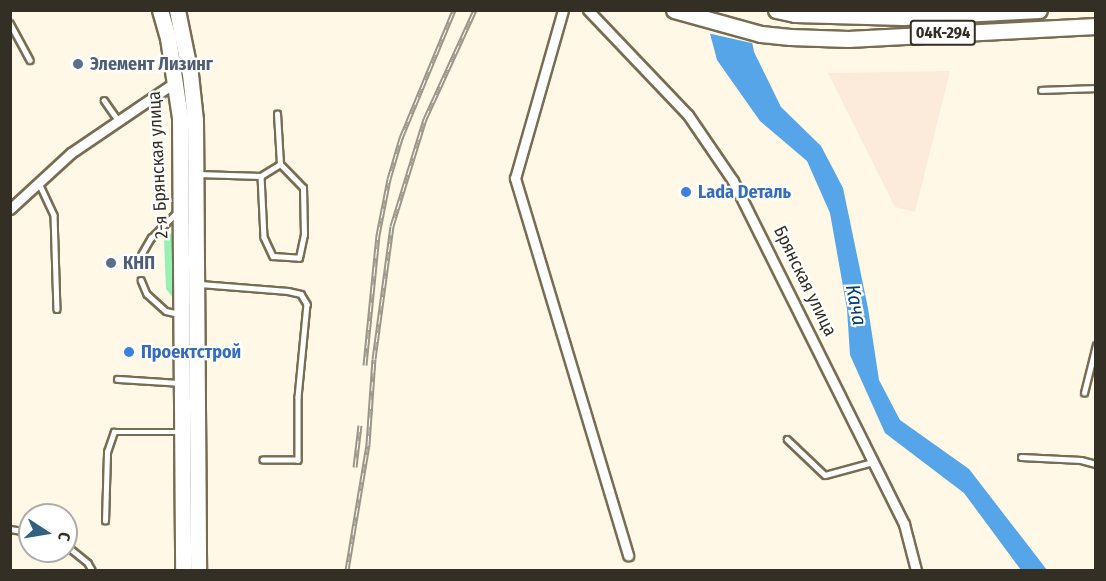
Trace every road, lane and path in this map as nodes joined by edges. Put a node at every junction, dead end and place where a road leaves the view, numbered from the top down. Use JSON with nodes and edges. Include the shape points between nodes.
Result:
{"nodes":[{"id":1,"x":160,"y":10,"type":"edge"},
{"id":2,"x":177,"y":10,"type":"edge"},
{"id":3,"x":563,"y":10,"type":"edge"},
{"id":4,"x":588,"y":10,"type":"edge"},
{"id":5,"x":674,"y":10,"type":"edge"},
{"id":6,"x":776,"y":10,"type":"edge"},
{"id":7,"x":1039,"y":10,"type":"edge"},
{"id":8,"x":10,"y":23,"type":"edge"},
{"id":9,"x":1095,"y":26,"type":"edge"},
{"id":10,"x":30,"y":60,"type":"dead end"},
{"id":11,"x":174,"y":82,"type":"junction"},
{"id":12,"x":1095,"y":87,"type":"edge"},
{"id":13,"x":1041,"y":90,"type":"dead end"},
{"id":14,"x":104,"y":100,"type":"dead end"},
{"id":15,"x":277,"y":114,"type":"dead end"},
{"id":16,"x":119,"y":122,"type":"junction"},
{"id":17,"x":280,"y":164,"type":"junction"},
{"id":18,"x":196,"y":174,"type":"junction"},
{"id":19,"x":261,"y":176,"type":"junction"},
{"id":20,"x":38,"y":181,"type":"junction"},
{"id":21,"x":182,"y":207,"type":"junction"},
{"id":22,"x":10,"y":210,"type":"edge"},
{"id":23,"x":141,"y":255,"type":"dead end"},
{"id":24,"x":141,"y":280,"type":"dead end"},
{"id":25,"x":197,"y":284,"type":"junction"},
{"id":26,"x":57,"y":309,"type":"dead end"},
{"id":27,"x":182,"y":315,"type":"junction"},
{"id":28,"x":1095,"y":345,"type":"edge"},
{"id":29,"x":117,"y":378,"type":"dead end"},
{"id":30,"x":182,"y":384,"type":"junction"},
{"id":31,"x":1084,"y":393,"type":"dead end"},
{"id":32,"x":183,"y":432,"type":"junction"},
{"id":33,"x":787,"y":439,"type":"dead end"},
{"id":34,"x":1021,"y":457,"type":"dead end"},
{"id":35,"x":263,"y":460,"type":"dead end"},
{"id":36,"x":873,"y":462,"type":"junction"},
{"id":37,"x":1095,"y":464,"type":"edge"},
{"id":38,"x":105,"y":521,"type":"dead end"},
{"id":39,"x":78,"y":555,"type":"edge"},
{"id":40,"x":628,"y":555,"type":"dead end"},
{"id":41,"x":92,"y":570,"type":"edge"},
{"id":42,"x":183,"y":570,"type":"edge"},
{"id":43,"x":198,"y":570,"type":"edge"},
{"id":44,"x":917,"y":570,"type":"edge"}],
"edges":[{"from":1,"to":11,"type":"main road","name":"2-я Брянская улица"},
{"from":2,"to":18,"type":"main road","name":"2-я Брянская улица","via":[[190,74]]},
{"from":3,"to":40,"type":"street","via":[[515,178]]},
{"from":4,"to":36,"type":"street","name":"Брянская улица","via":[[688,116],[733,181]]},
{"from":5,"to":9,"type":"main road","number":"04К-294","via":[[761,34],[790,37],[848,39]]},
{"from":6,"to":7,"type":"main road","number":"04К-294","via":[[903,17]]},
{"from":8,"to":10,"type":"lane"},
{"from":11,"to":16,"type":"street"},
{"from":11,"to":21,"type":"main road","name":"2-я Брянская улица","via":[[180,117]]},
{"from":12,"to":13,"type":"lane"},
{"from":14,"to":16,"type":"lane"},
{"from":15,"to":17,"type":"lane"},
{"from":16,"to":20,"type":"street","via":[[71,153]]},
{"from":17,"to":19,"type":"lane"},
{"from":17,"to":19,"type":"lane","via":[[303,188],[304,235],[299,258],[273,256],[264,237]]},
{"from":18,"to":19,"type":"lane"},
{"from":18,"to":25,"type":"main road","name":"2-я Брянская улица"},
{"from":20,"to":22,"type":"street"},
{"from":20,"to":26,"type":"lane","via":[[54,215]]},
{"from":21,"to":23,"type":"lane","via":[[151,238]]},
{"from":21,"to":27,"type":"main road","name":"2-я Брянская улица"},
{"from":24,"to":27,"type":"lane","via":[[147,294],[166,311]]},
{"from":25,"to":35,"type":"lane","via":[[288,291],[300,294],[307,304],[298,397],[298,460]]},
{"from":25,"to":43,"type":"main road","name":"2-я Брянская улица"},
{"from":27,"to":30,"type":"main road","name":"2-я Брянская улица"},
{"from":28,"to":31,"type":"lane"},
{"from":29,"to":30,"type":"lane"},
{"from":30,"to":32,"type":"main road","name":"2-я Брянская улица"},
{"from":32,"to":38,"type":"lane","via":[[114,432],[107,452]]},
{"from":32,"to":42,"type":"main road","name":"2-я Брянская улица"},
{"from":33,"to":36,"type":"lane","via":[[825,475]]},
{"from":34,"to":37,"type":"lane"},
{"from":36,"to":44,"type":"street","name":"Брянская улица","via":[[904,524]]},
{"from":39,"to":41,"type":"lane"}]}
